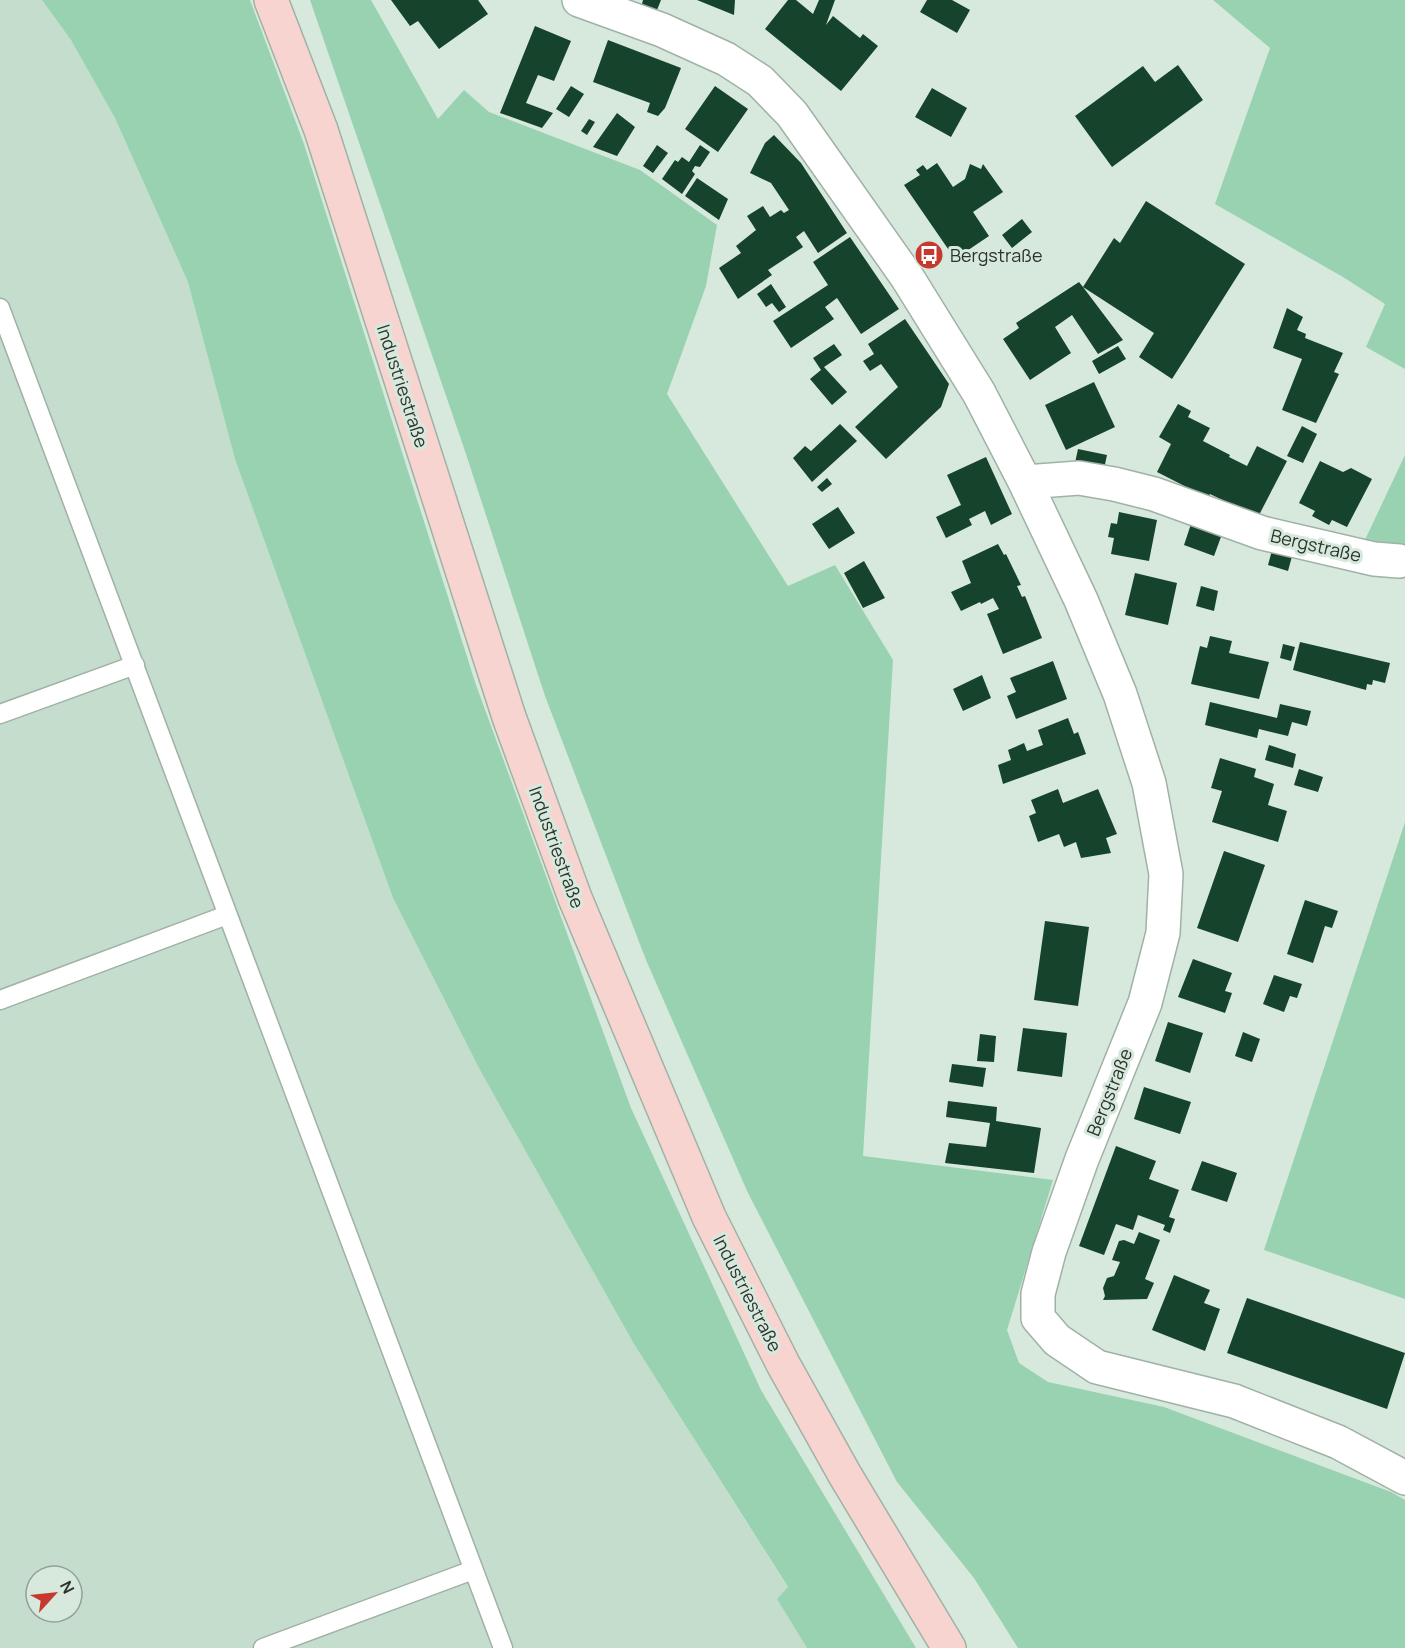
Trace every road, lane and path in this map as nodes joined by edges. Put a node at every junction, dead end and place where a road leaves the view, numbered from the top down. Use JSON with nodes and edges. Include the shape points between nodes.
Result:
{"nodes":[{"id":1,"x":271,"y":0,"type":"edge"},
{"id":2,"x":579,"y":0,"type":"edge"},
{"id":3,"x":0,"y":308,"type":"edge"},
{"id":4,"x":1025,"y":482,"type":"junction"},
{"id":5,"x":1400,"y":561,"type":"dead end"},
{"id":6,"x":135,"y":665,"type":"junction"},
{"id":7,"x":0,"y":714,"type":"edge"},
{"id":8,"x":227,"y":915,"type":"junction"},
{"id":9,"x":0,"y":1000,"type":"edge"},
{"id":10,"x":1405,"y":1478,"type":"edge"},
{"id":11,"x":473,"y":1570,"type":"junction"},
{"id":12,"x":263,"y":1648,"type":"edge"},
{"id":13,"x":503,"y":1648,"type":"edge"},
{"id":14,"x":949,"y":1648,"type":"edge"}],
"edges":[{"from":1,"to":14,"type":"main road","name":"Industriestraße","via":[[321,130],[509,717],[589,931],[709,1216],[767,1333],[845,1475]]},
{"from":2,"to":4,"type":"street","name":"Bergstraße","via":[[662,30],[726,59],[760,81],[792,114],[907,277],[979,393]]},
{"from":3,"to":6,"type":"lane"},
{"from":4,"to":5,"type":"street","name":"Bergstraße","via":[[1079,478],[1114,484],[1154,494],[1262,533],[1374,559]]},
{"from":4,"to":10,"type":"street","name":"Bergstraße","via":[[1120,694],[1149,783],[1166,874],[1162,933],[1145,1003],[1049,1252],[1038,1294],[1038,1318],[1056,1340],[1097,1367],[1234,1401],[1338,1442]]},
{"from":6,"to":7,"type":"lane"},
{"from":6,"to":8,"type":"lane"},
{"from":8,"to":9,"type":"lane"},
{"from":8,"to":11,"type":"lane"},
{"from":11,"to":12,"type":"lane"},
{"from":11,"to":13,"type":"lane"}]}
